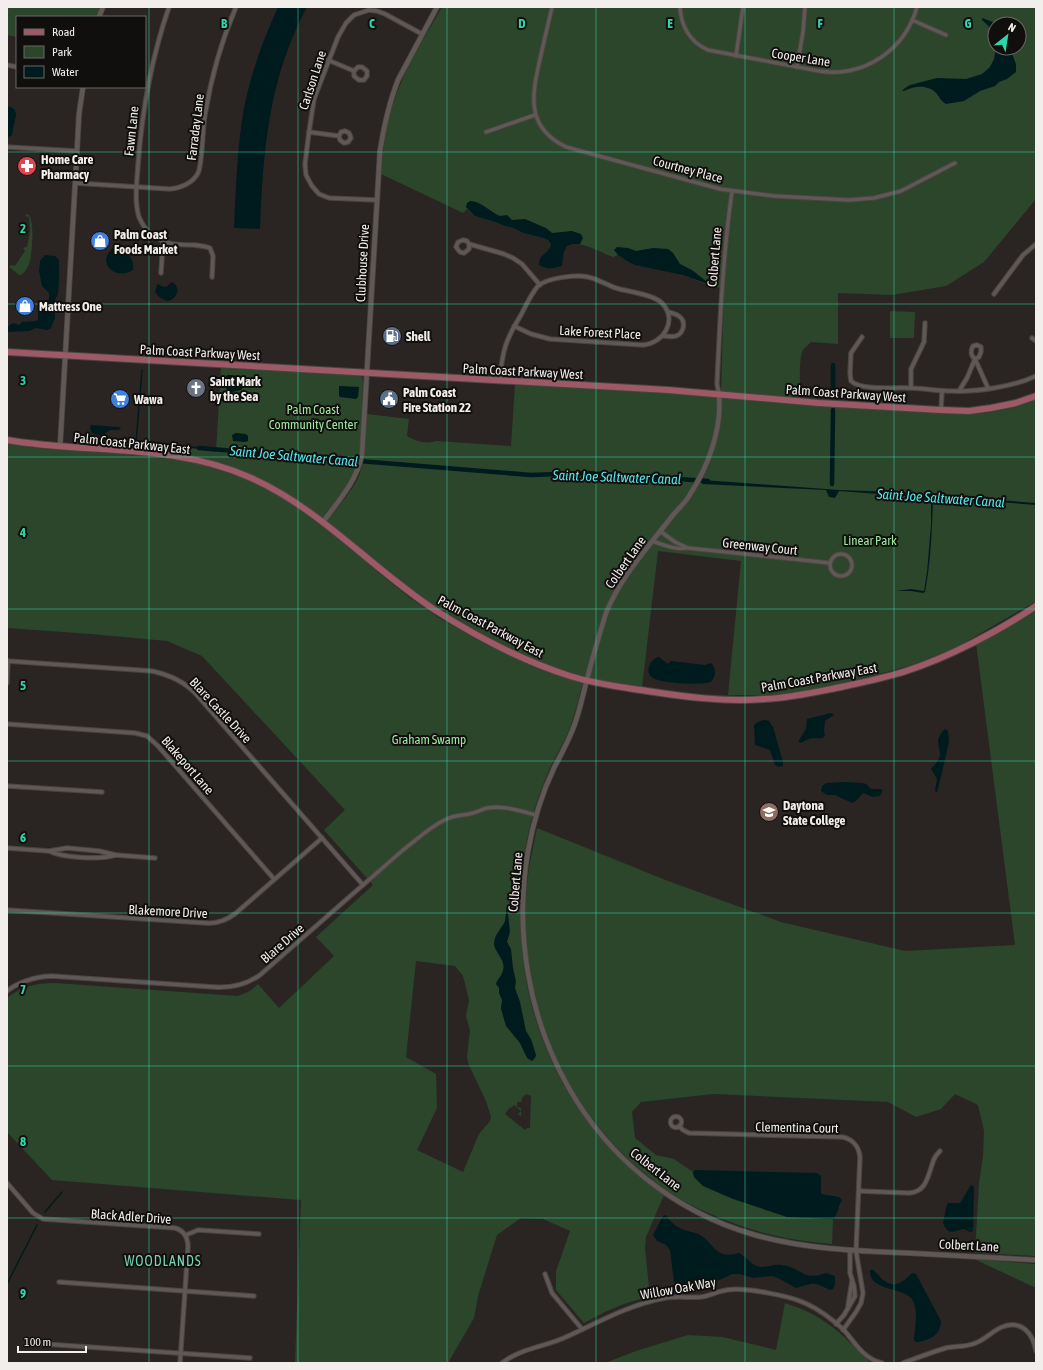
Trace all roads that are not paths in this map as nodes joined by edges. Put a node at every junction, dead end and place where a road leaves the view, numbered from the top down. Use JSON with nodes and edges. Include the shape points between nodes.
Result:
{"nodes":[{"id":1,"x":170,"y":7,"type":"edge"},
{"id":2,"x":236,"y":7,"type":"edge"},
{"id":3,"x":437,"y":7,"type":"edge"},
{"id":4,"x":552,"y":7,"type":"edge"},
{"id":5,"x":680,"y":7,"type":"edge"},
{"id":6,"x":743,"y":7,"type":"edge"},
{"id":7,"x":805,"y":7,"type":"edge"},
{"id":8,"x":917,"y":7,"type":"edge"},
{"id":9,"x":912,"y":20,"type":"junction"},
{"id":10,"x":422,"y":34,"type":"junction"},
{"id":11,"x":946,"y":35,"type":"dead end"},
{"id":12,"x":736,"y":56,"type":"junction"},
{"id":13,"x":328,"y":60,"type":"junction"},
{"id":14,"x":797,"y":67,"type":"junction"},
{"id":15,"x":354,"y":71,"type":"junction"},
{"id":16,"x":83,"y":88,"type":"edge"},
{"id":17,"x":535,"y":115,"type":"junction"},
{"id":18,"x":309,"y":132,"type":"junction"},
{"id":19,"x":486,"y":132,"type":"dead end"},
{"id":20,"x":339,"y":136,"type":"dead end"},
{"id":21,"x":7,"y":147,"type":"edge"},
{"id":22,"x":76,"y":151,"type":"junction"},
{"id":23,"x":955,"y":163,"type":"dead end"},
{"id":24,"x":75,"y":183,"type":"junction"},
{"id":25,"x":137,"y":188,"type":"junction"},
{"id":26,"x":732,"y":191,"type":"junction"},
{"id":27,"x":376,"y":200,"type":"junction"},
{"id":28,"x":163,"y":242,"type":"junction"},
{"id":29,"x":469,"y":244,"type":"dead end"},
{"id":30,"x":1036,"y":244,"type":"edge"},
{"id":31,"x":162,"y":273,"type":"dead end"},
{"id":32,"x":212,"y":277,"type":"dead end"},
{"id":33,"x":540,"y":285,"type":"junction"},
{"id":34,"x":994,"y":294,"type":"dead end"},
{"id":35,"x":668,"y":312,"type":"junction"},
{"id":36,"x":925,"y":323,"type":"dead end"},
{"id":37,"x":514,"y":326,"type":"junction"},
{"id":38,"x":663,"y":336,"type":"junction"},
{"id":39,"x":862,"y":337,"type":"dead end"},
{"id":40,"x":1032,"y":338,"type":"dead end"},
{"id":41,"x":1036,"y":341,"type":"edge"},
{"id":42,"x":7,"y":352,"type":"edge"},
{"id":43,"x":64,"y":356,"type":"junction"},
{"id":44,"x":366,"y":373,"type":"junction"},
{"id":45,"x":1036,"y":376,"type":"edge"},
{"id":46,"x":500,"y":381,"type":"junction"},
{"id":47,"x":911,"y":388,"type":"junction"},
{"id":48,"x":988,"y":388,"type":"junction"},
{"id":49,"x":942,"y":391,"type":"junction"},
{"id":50,"x":959,"y":391,"type":"junction"},
{"id":51,"x":719,"y":395,"type":"junction"},
{"id":52,"x":1036,"y":396,"type":"edge"},
{"id":53,"x":941,"y":410,"type":"junction"},
{"id":54,"x":7,"y":440,"type":"edge"},
{"id":55,"x":60,"y":447,"type":"junction"},
{"id":56,"x":323,"y":522,"type":"junction"},
{"id":57,"x":660,"y":531,"type":"junction"},
{"id":58,"x":652,"y":541,"type":"junction"},
{"id":59,"x":688,"y":548,"type":"junction"},
{"id":60,"x":830,"y":563,"type":"junction"},
{"id":61,"x":1036,"y":606,"type":"edge"},
{"id":62,"x":8,"y":661,"type":"edge"},
{"id":63,"x":587,"y":680,"type":"junction"},
{"id":64,"x":7,"y":683,"type":"edge"},
{"id":65,"x":7,"y":724,"type":"edge"},
{"id":66,"x":7,"y":786,"type":"edge"},
{"id":67,"x":102,"y":792,"type":"dead end"},
{"id":68,"x":536,"y":815,"type":"junction"},
{"id":69,"x":322,"y":838,"type":"junction"},
{"id":70,"x":7,"y":848,"type":"edge"},
{"id":71,"x":49,"y":851,"type":"junction"},
{"id":72,"x":116,"y":855,"type":"junction"},
{"id":73,"x":155,"y":858,"type":"dead end"},
{"id":74,"x":274,"y":879,"type":"junction"},
{"id":75,"x":363,"y":885,"type":"junction"},
{"id":76,"x":7,"y":910,"type":"edge"},
{"id":77,"x":7,"y":984,"type":"edge"},
{"id":78,"x":8,"y":990,"type":"edge"},
{"id":79,"x":679,"y":1126,"type":"dead end"},
{"id":80,"x":940,"y":1151,"type":"dead end"},
{"id":81,"x":7,"y":1183,"type":"edge"},
{"id":82,"x":859,"y":1190,"type":"junction"},
{"id":83,"x":259,"y":1234,"type":"dead end"},
{"id":84,"x":186,"y":1235,"type":"junction"},
{"id":85,"x":850,"y":1250,"type":"junction"},
{"id":86,"x":856,"y":1251,"type":"junction"},
{"id":87,"x":1036,"y":1260,"type":"edge"},
{"id":88,"x":545,"y":1274,"type":"dead end"},
{"id":89,"x":59,"y":1282,"type":"dead end"},
{"id":90,"x":185,"y":1291,"type":"junction"},
{"id":91,"x":254,"y":1296,"type":"dead end"},
{"id":92,"x":836,"y":1324,"type":"junction"},
{"id":93,"x":582,"y":1329,"type":"junction"},
{"id":94,"x":843,"y":1330,"type":"junction"},
{"id":95,"x":30,"y":1343,"type":"dead end"},
{"id":96,"x":1036,"y":1351,"type":"edge"},
{"id":97,"x":180,"y":1353,"type":"junction"},
{"id":98,"x":250,"y":1358,"type":"dead end"},
{"id":99,"x":180,"y":1363,"type":"edge"},
{"id":100,"x":502,"y":1363,"type":"edge"},
{"id":101,"x":882,"y":1363,"type":"edge"},
{"id":102,"x":903,"y":1363,"type":"edge"}],
"edges":[{"from":1,"to":25,"type":"street","name":"Fawn Lane","via":[[148,83],[141,130]]},
{"from":2,"to":25,"type":"street","name":"Farraday Lane","via":[[221,46],[211,83],[198,172],[191,181],[176,188]]},
{"from":3,"to":10,"type":"street","name":"Clubhouse Drive"},
{"from":4,"to":17,"type":"street","name":"Courtney Place","via":[[534,85]]},
{"from":5,"to":12,"type":"street","name":"Cooper Lane","via":[[683,24],[695,42],[711,51]]},
{"from":6,"to":12,"type":"street"},
{"from":7,"to":14,"type":"street"},
{"from":8,"to":9,"type":"street","name":"Cooper Lane"},
{"from":9,"to":11,"type":"street"},
{"from":9,"to":14,"type":"street","name":"Cooper Lane","via":[[894,48],[866,66],[836,72]]},
{"from":10,"to":13,"type":"street","name":"Carlson Lane","via":[[380,12],[363,11],[346,23]]},
{"from":10,"to":27,"type":"street","name":"Clubhouse Drive","via":[[398,80],[388,110],[380,151]]},
{"from":12,"to":14,"type":"street","name":"Cooper Lane"},
{"from":13,"to":15,"type":"street"},
{"from":13,"to":18,"type":"street","name":"Carlson Lane","via":[[314,99]]},
{"from":15,"to":15,"type":"street","via":[[354,76],[359,80],[364,80],[368,71],[362,66]]},
{"from":16,"to":22,"type":"street"},
{"from":17,"to":19,"type":"street"},
{"from":17,"to":26,"type":"street","name":"Courtney Place","via":[[550,136],[566,147]]},
{"from":18,"to":20,"type":"street"},
{"from":18,"to":27,"type":"street","name":"Carlson Lane","via":[[306,171],[314,189],[329,198]]},
{"from":21,"to":22,"type":"street"},
{"from":22,"to":24,"type":"street"},
{"from":23,"to":26,"type":"street","name":"Courtney Place","via":[[901,191],[868,198],[849,200],[782,197]]},
{"from":24,"to":25,"type":"street","name":"Farraday Lane"},
{"from":24,"to":43,"type":"street"},
{"from":25,"to":28,"type":"street","name":"Fawn Lane","via":[[138,211],[142,223],[152,235]]},
{"from":26,"to":51,"type":"street","name":"Colbert Lane","via":[[723,281],[717,384]]},
{"from":27,"to":44,"type":"street","name":"Clubhouse Drive"},
{"from":28,"to":31,"type":"street"},
{"from":28,"to":32,"type":"street","via":[[210,248],[213,256]]},
{"from":29,"to":33,"type":"street","via":[[514,258]]},
{"from":30,"to":34,"type":"street","via":[[1023,255]]},
{"from":33,"to":35,"type":"street","via":[[555,278],[587,276],[616,288],[654,298]]},
{"from":33,"to":37,"type":"street"},
{"from":35,"to":38,"type":"street","via":[[668,324]]},
{"from":35,"to":38,"type":"street","name":"Lake Forest Place","via":[[680,316],[684,327],[678,335]]},
{"from":36,"to":47,"type":"street","via":[[924,342],[911,369]]},
{"from":37,"to":38,"type":"street","name":"Lake Forest Place","via":[[539,337],[558,340],[643,345],[655,342]]},
{"from":37,"to":46,"type":"street","via":[[503,353]]},
{"from":39,"to":47,"type":"street","via":[[851,353],[851,381],[860,387]]},
{"from":40,"to":41,"type":"street"},
{"from":42,"to":43,"type":"main road","name":"Palm Coast Parkway West"},
{"from":43,"to":44,"type":"main road","name":"Palm Coast Parkway West"},
{"from":43,"to":55,"type":"street"},
{"from":44,"to":46,"type":"main road","name":"Palm Coast Parkway West"},
{"from":44,"to":56,"type":"street","name":"Clubhouse Drive","via":[[363,448],[360,462],[352,481]]},
{"from":45,"to":48,"type":"street"},
{"from":46,"to":51,"type":"main road","name":"Palm Coast Parkway West"},
{"from":47,"to":49,"type":"street"},
{"from":48,"to":50,"type":"street"},
{"from":48,"to":50,"type":"street","via":[[975,359]]},
{"from":49,"to":50,"type":"street"},
{"from":49,"to":53,"type":"street"},
{"from":51,"to":53,"type":"main road","name":"Palm Coast Parkway West"},
{"from":51,"to":57,"type":"street","name":"Colbert Lane","via":[[718,422],[707,463],[689,496]]},
{"from":52,"to":53,"type":"main road","name":"Palm Coast Parkway West","via":[[996,408],[969,411]]},
{"from":54,"to":55,"type":"main road","name":"Palm Coast Parkway East"},
{"from":55,"to":56,"type":"main road","name":"Palm Coast Parkway East","via":[[164,455],[220,466],[275,490]]},
{"from":56,"to":63,"type":"main road","name":"Palm Coast Parkway East","via":[[409,592],[449,618],[532,662]]},
{"from":57,"to":58,"type":"street","name":"Colbert Lane"},
{"from":57,"to":59,"type":"street"},
{"from":58,"to":59,"type":"street","name":"Greenway Court","via":[[680,549]]},
{"from":58,"to":63,"type":"street","name":"Colbert Lane","via":[[626,575],[611,601]]},
{"from":59,"to":60,"type":"street","name":"Greenway Court"},
{"from":60,"to":60,"type":"street","via":[[832,571],[841,576],[848,574],[852,567],[851,560],[843,554],[836,555]]},
{"from":61,"to":63,"type":"main road","name":"Palm Coast Parkway East","via":[[1019,618],[953,652],[909,670],[814,692],[763,699],[723,699],[674,695]]},
{"from":62,"to":64,"type":"street"},
{"from":62,"to":69,"type":"street","name":"Blare Castle Drive","via":[[148,671],[180,680],[196,694]]},
{"from":63,"to":68,"type":"street","name":"Colbert Lane","via":[[572,731]]},
{"from":65,"to":74,"type":"street","name":"Blakeport Lane","via":[[135,733],[149,737]]},
{"from":66,"to":67,"type":"street"},
{"from":68,"to":75,"type":"street","name":"Blare Drive","via":[[492,807],[449,818],[418,838]]},
{"from":68,"to":85,"type":"street","name":"Colbert Lane","via":[[524,886],[523,933],[528,980],[538,1021],[552,1057],[588,1118],[615,1150],[645,1177],[701,1213],[766,1238]]},
{"from":69,"to":74,"type":"street","name":"Blakemore Drive"},
{"from":69,"to":75,"type":"street","name":"Blare Castle Drive"},
{"from":70,"to":71,"type":"street"},
{"from":71,"to":72,"type":"street","via":[[62,848]]},
{"from":71,"to":72,"type":"street","via":[[61,855],[92,858]]},
{"from":72,"to":73,"type":"street"},
{"from":74,"to":76,"type":"street","name":"Blakemore Drive","via":[[232,916],[215,923]]},
{"from":75,"to":78,"type":"street","name":"Blare Drive","via":[[260,975],[241,985],[220,988],[51,976],[34,978]]},
{"from":77,"to":78,"type":"street"},
{"from":79,"to":82,"type":"street","name":"Clementina Court","via":[[685,1132],[692,1133],[845,1138],[853,1142],[859,1152]]},
{"from":80,"to":82,"type":"street","via":[[933,1160],[926,1182],[917,1192]]},
{"from":81,"to":84,"type":"street","name":"Black Adler Drive","via":[[33,1213],[43,1219],[176,1228]]},
{"from":82,"to":86,"type":"street","name":"Clementina Court"},
{"from":83,"to":84,"type":"street","via":[[198,1230]]},
{"from":84,"to":90,"type":"street","name":"Black Adler Drive","via":[[188,1244]]},
{"from":85,"to":86,"type":"street","name":"Colbert Lane"},
{"from":85,"to":92,"type":"street","via":[[852,1281],[848,1306]]},
{"from":86,"to":87,"type":"street","name":"Colbert Lane"},
{"from":86,"to":94,"type":"street","via":[[863,1293],[856,1312]]},
{"from":88,"to":93,"type":"street","via":[[552,1293]]},
{"from":89,"to":90,"type":"street"},
{"from":90,"to":91,"type":"street"},
{"from":90,"to":97,"type":"street","name":"Black Adler Drive"},
{"from":92,"to":93,"type":"street","name":"Willow Oak Way","via":[[821,1312],[799,1301],[733,1289],[701,1297],[656,1300],[619,1312]]},
{"from":92,"to":94,"type":"street","name":"Willow Oak Way"},
{"from":93,"to":100,"type":"street","name":"Willow Oak Way","via":[[544,1346],[522,1352]]},
{"from":94,"to":101,"type":"street","name":"Willow Oak Way","via":[[862,1352]]},
{"from":95,"to":97,"type":"street"},
{"from":96,"to":102,"type":"street","via":[[1031,1334],[1024,1328],[1009,1325],[1001,1327],[975,1344],[946,1348]]},
{"from":97,"to":98,"type":"street"},
{"from":97,"to":99,"type":"street","name":"Black Adler Drive"}]}
